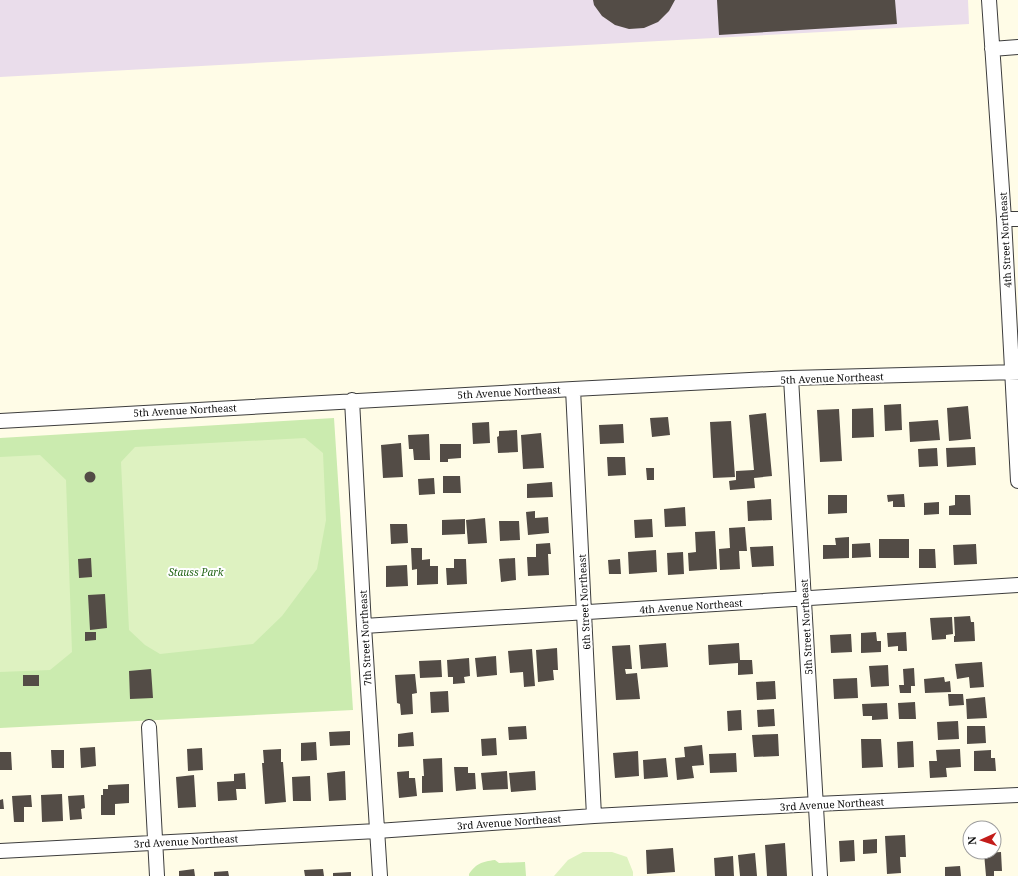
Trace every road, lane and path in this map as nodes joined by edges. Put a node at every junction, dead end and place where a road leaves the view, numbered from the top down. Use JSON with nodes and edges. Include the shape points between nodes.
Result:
{"nodes":[{"id":1,"x":990,"y":0,"type":"edge"},
{"id":2,"x":1018,"y":47,"type":"edge"},
{"id":3,"x":992,"y":49,"type":"junction"},
{"id":4,"x":1018,"y":218,"type":"edge"},
{"id":5,"x":1004,"y":219,"type":"junction"},
{"id":6,"x":1015,"y":372,"type":"edge"},
{"id":7,"x":791,"y":378,"type":"junction"},
{"id":8,"x":573,"y":389,"type":"junction"},
{"id":9,"x":352,"y":400,"type":"junction"},
{"id":10,"x":0,"y":421,"type":"edge"},
{"id":11,"x":1018,"y":481,"type":"edge"},
{"id":12,"x":1018,"y":585,"type":"edge"},
{"id":13,"x":804,"y":598,"type":"junction"},
{"id":14,"x":584,"y":613,"type":"junction"},
{"id":15,"x":364,"y":626,"type":"junction"},
{"id":16,"x":149,"y":727,"type":"dead end"},
{"id":17,"x":1018,"y":795,"type":"edge"},
{"id":18,"x":816,"y":804,"type":"junction"},
{"id":19,"x":594,"y":816,"type":"junction"},
{"id":20,"x":378,"y":831,"type":"junction"},
{"id":21,"x":155,"y":842,"type":"junction"},
{"id":22,"x":0,"y":851,"type":"edge"},
{"id":23,"x":157,"y":876,"type":"edge"},
{"id":24,"x":380,"y":876,"type":"edge"},
{"id":25,"x":820,"y":876,"type":"edge"}],
"edges":[{"from":1,"to":3,"type":"street","name":"4th Street Northeast"},
{"from":2,"to":3,"type":"street"},
{"from":3,"to":5,"type":"street","name":"4th Street Northeast"},
{"from":4,"to":5,"type":"street"},
{"from":5,"to":6,"type":"street","name":"4th Street Northeast"},
{"from":6,"to":7,"type":"street","name":"5th Avenue Northeast"},
{"from":6,"to":11,"type":"street","name":"4th Street Northeast"},
{"from":7,"to":8,"type":"street","name":"5th Avenue Northeast"},
{"from":7,"to":13,"type":"street","name":"5th Street Northeast"},
{"from":8,"to":9,"type":"street","name":"5th Avenue Northeast"},
{"from":8,"to":14,"type":"street","name":"6th Street Northeast"},
{"from":9,"to":10,"type":"street","name":"5th Avenue Northeast"},
{"from":9,"to":15,"type":"street","name":"7th Street Northeast"},
{"from":12,"to":13,"type":"street","name":"4th Avenue Northeast"},
{"from":13,"to":14,"type":"street","name":"4th Avenue Northeast"},
{"from":13,"to":18,"type":"street","name":"5th Street Northeast"},
{"from":14,"to":15,"type":"street","name":"4th Avenue Northeast"},
{"from":14,"to":19,"type":"street","name":"6th Street Northeast"},
{"from":15,"to":20,"type":"street","name":"7th Street Northeast"},
{"from":16,"to":21,"type":"street"},
{"from":17,"to":18,"type":"street","name":"3rd Avenue Northeast"},
{"from":18,"to":19,"type":"street","name":"3rd Avenue Northeast"},
{"from":18,"to":25,"type":"street","name":"5th Street Northeast"},
{"from":19,"to":20,"type":"street","name":"3rd Avenue Northeast"},
{"from":20,"to":21,"type":"street","name":"3rd Avenue Northeast"},
{"from":20,"to":24,"type":"street","name":"7th Street Northeast"},
{"from":21,"to":22,"type":"street","name":"3rd Avenue Northeast"},
{"from":21,"to":23,"type":"street"}]}
